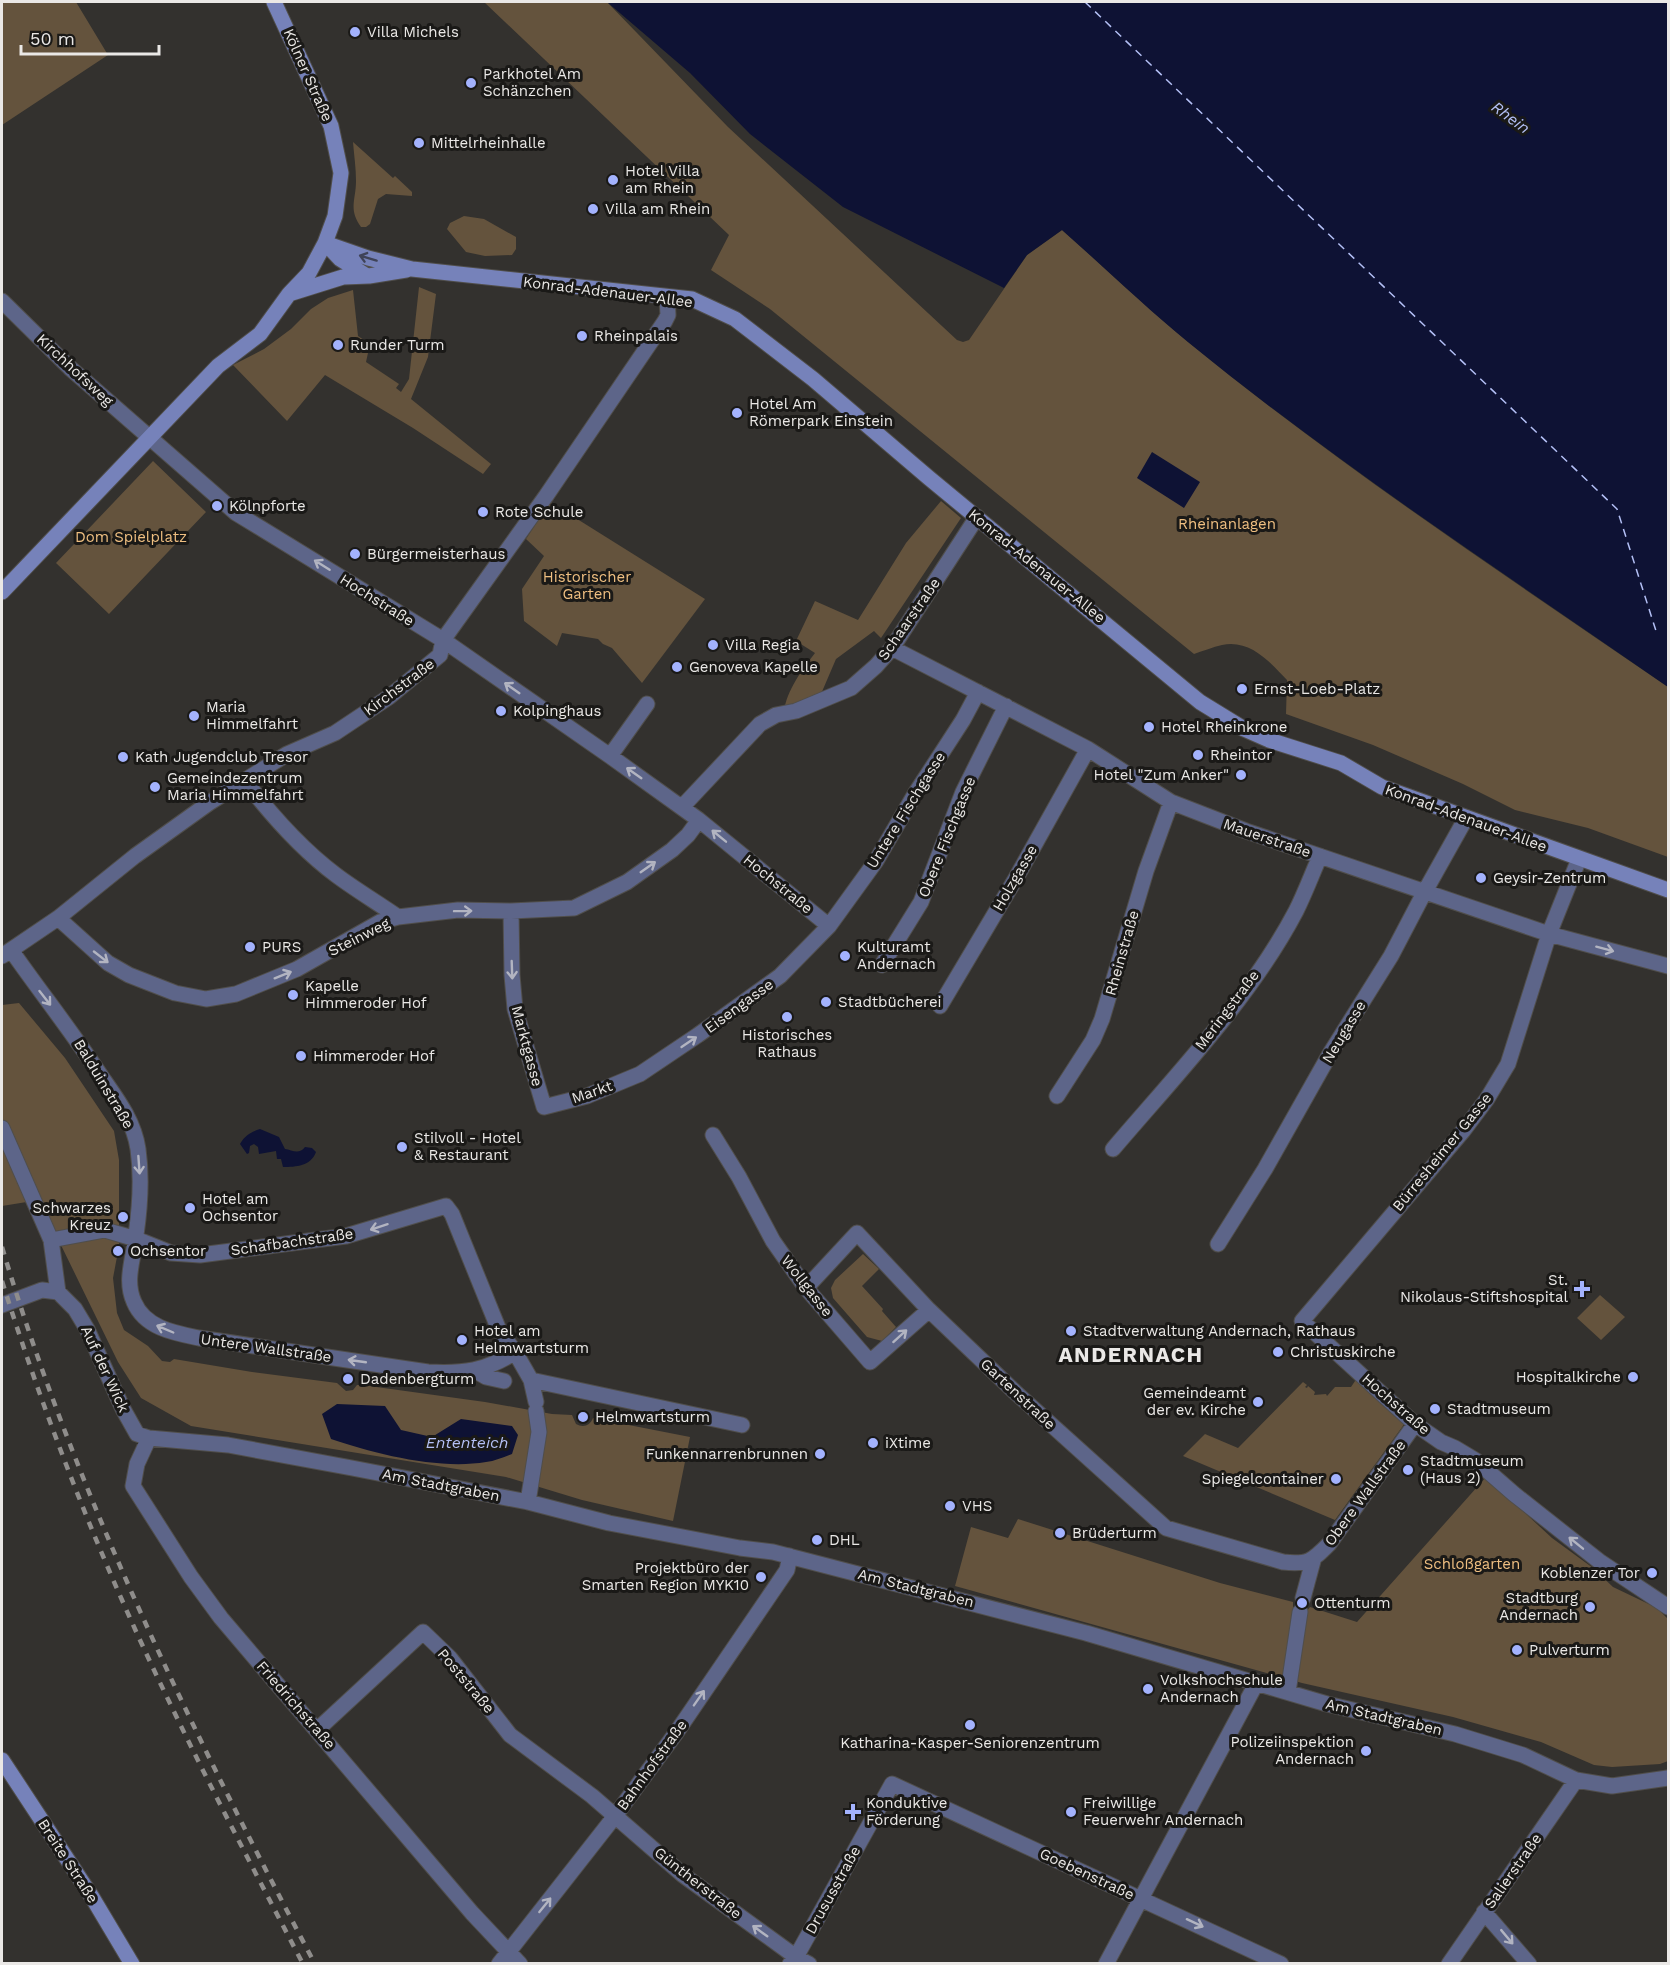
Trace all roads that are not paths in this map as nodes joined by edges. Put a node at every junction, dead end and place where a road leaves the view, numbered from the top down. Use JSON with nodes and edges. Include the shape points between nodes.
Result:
{"nodes":[{"id":1,"x":274,"y":2,"type":"edge"},
{"id":2,"x":325,"y":243,"type":"junction"},
{"id":3,"x":412,"y":269,"type":"junction"},
{"id":4,"x":369,"y":276,"type":"junction"},
{"id":5,"x":289,"y":294,"type":"junction"},
{"id":6,"x":667,"y":297,"type":"junction"},
{"id":7,"x":2,"y":301,"type":"edge"},
{"id":8,"x":149,"y":438,"type":"junction"},
{"id":9,"x":977,"y":517,"type":"junction"},
{"id":10,"x":2,"y":591,"type":"edge"},
{"id":11,"x":443,"y":640,"type":"junction"},
{"id":12,"x":892,"y":648,"type":"junction"},
{"id":13,"x":978,"y":692,"type":"junction"},
{"id":14,"x":647,"y":704,"type":"dead end"},
{"id":15,"x":1006,"y":706,"type":"junction"},
{"id":16,"x":1089,"y":749,"type":"junction"},
{"id":17,"x":610,"y":756,"type":"junction"},
{"id":18,"x":245,"y":781,"type":"junction"},
{"id":19,"x":1171,"y":802,"type":"junction"},
{"id":20,"x":682,"y":807,"type":"junction"},
{"id":21,"x":1466,"y":818,"type":"junction"},
{"id":22,"x":699,"y":820,"type":"junction"},
{"id":23,"x":1320,"y":856,"type":"junction"},
{"id":24,"x":1579,"y":859,"type":"junction"},
{"id":25,"x":1668,"y":890,"type":"edge"},
{"id":26,"x":1424,"y":892,"type":"junction"},
{"id":27,"x":511,"y":911,"type":"junction"},
{"id":28,"x":398,"y":917,"type":"junction"},
{"id":29,"x":58,"y":918,"type":"junction"},
{"id":30,"x":829,"y":926,"type":"junction"},
{"id":31,"x":1549,"y":934,"type":"junction"},
{"id":32,"x":6,"y":953,"type":"edge"},
{"id":33,"x":882,"y":965,"type":"dead end"},
{"id":34,"x":1668,"y":966,"type":"edge"},
{"id":35,"x":940,"y":1006,"type":"dead end"},
{"id":36,"x":640,"y":1074,"type":"joint"},
{"id":37,"x":1057,"y":1096,"type":"dead end"},
{"id":38,"x":544,"y":1107,"type":"joint"},
{"id":39,"x":2,"y":1128,"type":"edge"},
{"id":40,"x":713,"y":1135,"type":"dead end"},
{"id":41,"x":1113,"y":1149,"type":"dead end"},
{"id":42,"x":136,"y":1239,"type":"junction"},
{"id":43,"x":51,"y":1240,"type":"junction"},
{"id":44,"x":1218,"y":1244,"type":"dead end"},
{"id":45,"x":806,"y":1288,"type":"junction"},
{"id":46,"x":58,"y":1292,"type":"junction"},
{"id":47,"x":2,"y":1305,"type":"edge"},
{"id":48,"x":929,"y":1310,"type":"junction"},
{"id":49,"x":1302,"y":1321,"type":"joint"},
{"id":50,"x":515,"y":1352,"type":"junction"},
{"id":51,"x":474,"y":1370,"type":"junction"},
{"id":52,"x":531,"y":1380,"type":"junction"},
{"id":53,"x":504,"y":1381,"type":"dead end"},
{"id":54,"x":1415,"y":1424,"type":"junction"},
{"id":55,"x":742,"y":1425,"type":"dead end"},
{"id":56,"x":149,"y":1438,"type":"junction"},
{"id":57,"x":528,"y":1502,"type":"junction"},
{"id":58,"x":1191,"y":1537,"type":"joint"},
{"id":59,"x":790,"y":1556,"type":"junction"},
{"id":60,"x":1313,"y":1561,"type":"junction"},
{"id":61,"x":1668,"y":1607,"type":"edge"},
{"id":62,"x":1257,"y":1682,"type":"junction"},
{"id":63,"x":1288,"y":1692,"type":"junction"},
{"id":64,"x":317,"y":1730,"type":"junction"},
{"id":65,"x":2,"y":1760,"type":"edge"},
{"id":66,"x":1668,"y":1778,"type":"edge"},
{"id":67,"x":1576,"y":1780,"type":"junction"},
{"id":68,"x":892,"y":1784,"type":"joint"},
{"id":69,"x":592,"y":1796,"type":"joint"},
{"id":70,"x":615,"y":1816,"type":"junction"},
{"id":71,"x":1141,"y":1899,"type":"junction"},
{"id":72,"x":1484,"y":1912,"type":"junction"},
{"id":73,"x":508,"y":1950,"type":"junction"},
{"id":74,"x":798,"y":1961,"type":"edge"},
{"id":75,"x":132,"y":1964,"type":"edge"},
{"id":76,"x":499,"y":1964,"type":"edge"},
{"id":77,"x":520,"y":1964,"type":"edge"},
{"id":78,"x":1106,"y":1964,"type":"edge"},
{"id":79,"x":1281,"y":1964,"type":"edge"},
{"id":80,"x":1449,"y":1964,"type":"edge"},
{"id":81,"x":1529,"y":1964,"type":"edge"}],
"edges":[{"from":1,"to":2,"type":"street","name":"Kölner Straße","via":[[331,126],[337,154],[341,173],[335,216]]},
{"from":3,"to":2,"type":"street","one_way":true},
{"from":2,"to":4,"type":"street","via":[[339,259]]},
{"from":2,"to":5,"type":"street","name":"Kölner Straße","via":[[309,273]]},
{"from":3,"to":4,"type":"street"},
{"from":3,"to":6,"type":"street","name":"Konrad-Adenauer-Allee"},
{"from":4,"to":5,"type":"street","via":[[344,277]]},
{"from":5,"to":8,"type":"street","name":"Kölner Straße","via":[[260,334],[218,366]]},
{"from":6,"to":9,"type":"street","name":"Konrad-Adenauer-Allee","via":[[692,299],[735,319]]},
{"from":6,"to":11,"type":"street","name":"Kirchstraße","via":[[665,321]]},
{"from":7,"to":8,"type":"street","name":"Kirchhofsweg"},
{"from":8,"to":10,"type":"street","name":"Kölner Straße"},
{"from":11,"to":8,"type":"street","name":"Hochstraße","one_way":true,"via":[[236,513]]},
{"from":9,"to":12,"type":"street","name":"Schaarstraße"},
{"from":9,"to":21,"type":"street","name":"Konrad-Adenauer-Allee","via":[[1221,716],[1269,740],[1341,763],[1382,787]]},
{"from":17,"to":11,"type":"street","name":"Hochstraße","one_way":true},
{"from":11,"to":18,"type":"street","name":"Kirchstraße","via":[[440,655],[389,698]]},
{"from":12,"to":13,"type":"street","name":"Mauerstraße"},
{"from":12,"to":20,"type":"street","name":"Schaarstraße","via":[[851,688],[760,724]]},
{"from":13,"to":15,"type":"street","name":"Mauerstraße"},
{"from":13,"to":30,"type":"street","name":"Untere Fischgasse","via":[[876,861]]},
{"from":14,"to":17,"type":"street"},
{"from":15,"to":16,"type":"street","name":"Mauerstraße"},
{"from":15,"to":33,"type":"street","name":"Obere Fischgasse","via":[[963,792],[921,902]]},
{"from":16,"to":19,"type":"street","name":"Mauerstraße"},
{"from":16,"to":35,"type":"street","name":"Holzgasse"},
{"from":20,"to":17,"type":"street","name":"Hochstraße","one_way":true},
{"from":18,"to":28,"type":"street","via":[[270,814],[305,848],[335,874]]},
{"from":18,"to":29,"type":"street","name":"Kirchstraße","via":[[135,856]]},
{"from":19,"to":23,"type":"street","name":"Mauerstraße"},
{"from":19,"to":37,"type":"street","name":"Rheinstraße","via":[[1146,871],[1102,1020]]},
{"from":20,"to":22,"type":"street","name":"Hochstraße"},
{"from":21,"to":24,"type":"street","name":"Konrad-Adenauer-Allee"},
{"from":21,"to":26,"type":"street","name":"Neugasse"},
{"from":27,"to":22,"type":"street","name":"Steinweg","one_way":true,"via":[[574,908],[585,903],[627,882],[672,850]]},
{"from":30,"to":22,"type":"street","name":"Hochstraße","one_way":true},
{"from":23,"to":26,"type":"street","name":"Mauerstraße"},
{"from":23,"to":41,"type":"street","name":"Meringstraße","via":[[1296,911],[1232,1007]]},
{"from":24,"to":25,"type":"street","name":"Konrad-Adenauer-Allee"},
{"from":24,"to":31,"type":"street","name":"Bürresheimer Gasse"},
{"from":26,"to":31,"type":"street","name":"Mauerstraße"},
{"from":26,"to":44,"type":"street","name":"Neugasse","via":[[1391,956]]},
{"from":28,"to":27,"type":"street","name":"Steinweg","one_way":true,"via":[[458,910]]},
{"from":27,"to":38,"type":"street","name":"Marktgasse","one_way":true,"via":[[515,1009]]},
{"from":29,"to":28,"type":"street","name":"Steinweg","one_way":true,"via":[[108,963],[129,975],[175,993],[206,999],[236,994],[297,969],[381,922]]},
{"from":29,"to":32,"type":"street","name":"Kirchstraße"},
{"from":36,"to":30,"type":"street","name":"Eisengasse","one_way":true,"via":[[780,976]]},
{"from":31,"to":34,"type":"street","name":"Mauerstraße","one_way":true},
{"from":31,"to":49,"type":"street","name":"Bürresheimer Gasse","via":[[1509,1064],[1487,1099]]},
{"from":32,"to":42,"type":"street","name":"Balduinstraße","one_way":true,"via":[[73,1033],[131,1123],[140,1170]]},
{"from":36,"to":38,"type":"street","name":"Markt"},
{"from":39,"to":43,"type":"street"},
{"from":40,"to":45,"type":"street","name":"Wollgasse","via":[[773,1241]]},
{"from":42,"to":43,"type":"street","via":[[105,1230]]},
{"from":50,"to":42,"type":"street","name":"Schafbachstraße","one_way":true,"via":[[499,1330],[446,1206],[346,1236],[220,1253],[171,1253]]},
{"from":51,"to":42,"type":"street","name":"Untere Wallstraße","one_way":true,"via":[[428,1372],[164,1331],[134,1304],[129,1288]]},
{"from":43,"to":46,"type":"street"},
{"from":45,"to":48,"type":"street","name":"Wollgasse","one_way":true,"via":[[870,1362]]},
{"from":45,"to":48,"type":"street","name":"Gartenstraße","via":[[856,1233]]},
{"from":46,"to":47,"type":"street","via":[[42,1290]]},
{"from":46,"to":56,"type":"street","name":"Auf der Wick","via":[[87,1329],[137,1434]]},
{"from":48,"to":58,"type":"street","name":"Gartenstraße","via":[[1166,1528]]},
{"from":49,"to":54,"type":"street","name":"Hochstraße"},
{"from":50,"to":51,"type":"street","name":"Untere Wallstraße","via":[[498,1364]]},
{"from":50,"to":52,"type":"street"},
{"from":51,"to":53,"type":"street","name":"Untere Wallstraße"},
{"from":52,"to":55,"type":"street"},
{"from":52,"to":57,"type":"street","via":[[539,1432]]},
{"from":54,"to":60,"type":"street","name":"Obere Wallstraße","via":[[1338,1533]]},
{"from":61,"to":54,"type":"street","name":"Hochstraße","one_way":true,"via":[[1599,1561],[1476,1460]]},
{"from":56,"to":57,"type":"street","name":"Am Stadtgraben","via":[[228,1445]]},
{"from":56,"to":64,"type":"street","name":"Friedrichstraße","via":[[137,1464],[133,1486],[221,1618]]},
{"from":57,"to":59,"type":"street","name":"Am Stadtgraben","via":[[599,1521]]},
{"from":58,"to":60,"type":"street","name":"Obere Wallstraße","via":[[1283,1562]]},
{"from":59,"to":62,"type":"street","name":"Am Stadtgraben"},
{"from":70,"to":59,"type":"street","name":"Bahnhofstraße","one_way":true,"via":[[758,1614],[787,1570]]},
{"from":60,"to":63,"type":"street","name":"Obere Wallstraße"},
{"from":62,"to":63,"type":"street","name":"Am Stadtgraben"},
{"from":62,"to":71,"type":"street"},
{"from":63,"to":67,"type":"street","name":"Am Stadtgraben","via":[[1466,1737],[1523,1755]]},
{"from":64,"to":69,"type":"street","name":"Poststraße","via":[[423,1632],[450,1658],[510,1735]]},
{"from":64,"to":73,"type":"street","name":"Friedrichstraße"},
{"from":65,"to":75,"type":"street","name":"Breite Straße"},
{"from":66,"to":67,"type":"street","name":"Am Stadtgraben","via":[[1612,1786]]},
{"from":67,"to":72,"type":"street","name":"Salierstraße"},
{"from":68,"to":71,"type":"street","name":"Goebenstraße"},
{"from":68,"to":74,"type":"street","name":"Drususstraße"},
{"from":69,"to":70,"type":"street","name":"Güntherstraße"},
{"from":73,"to":70,"type":"street","name":"Bahnhofstraße","one_way":true},
{"from":74,"to":70,"type":"street","name":"Güntherstraße","one_way":true,"via":[[683,1875]]},
{"from":71,"to":78,"type":"street"},
{"from":71,"to":79,"type":"street","name":"Goebenstraße","one_way":true},
{"from":72,"to":80,"type":"street","name":"Salierstraße"},
{"from":72,"to":81,"type":"street","one_way":true},
{"from":73,"to":76,"type":"street","name":"Bahnhofstraße"},
{"from":73,"to":77,"type":"street","name":"Friedrichstraße"}]}
